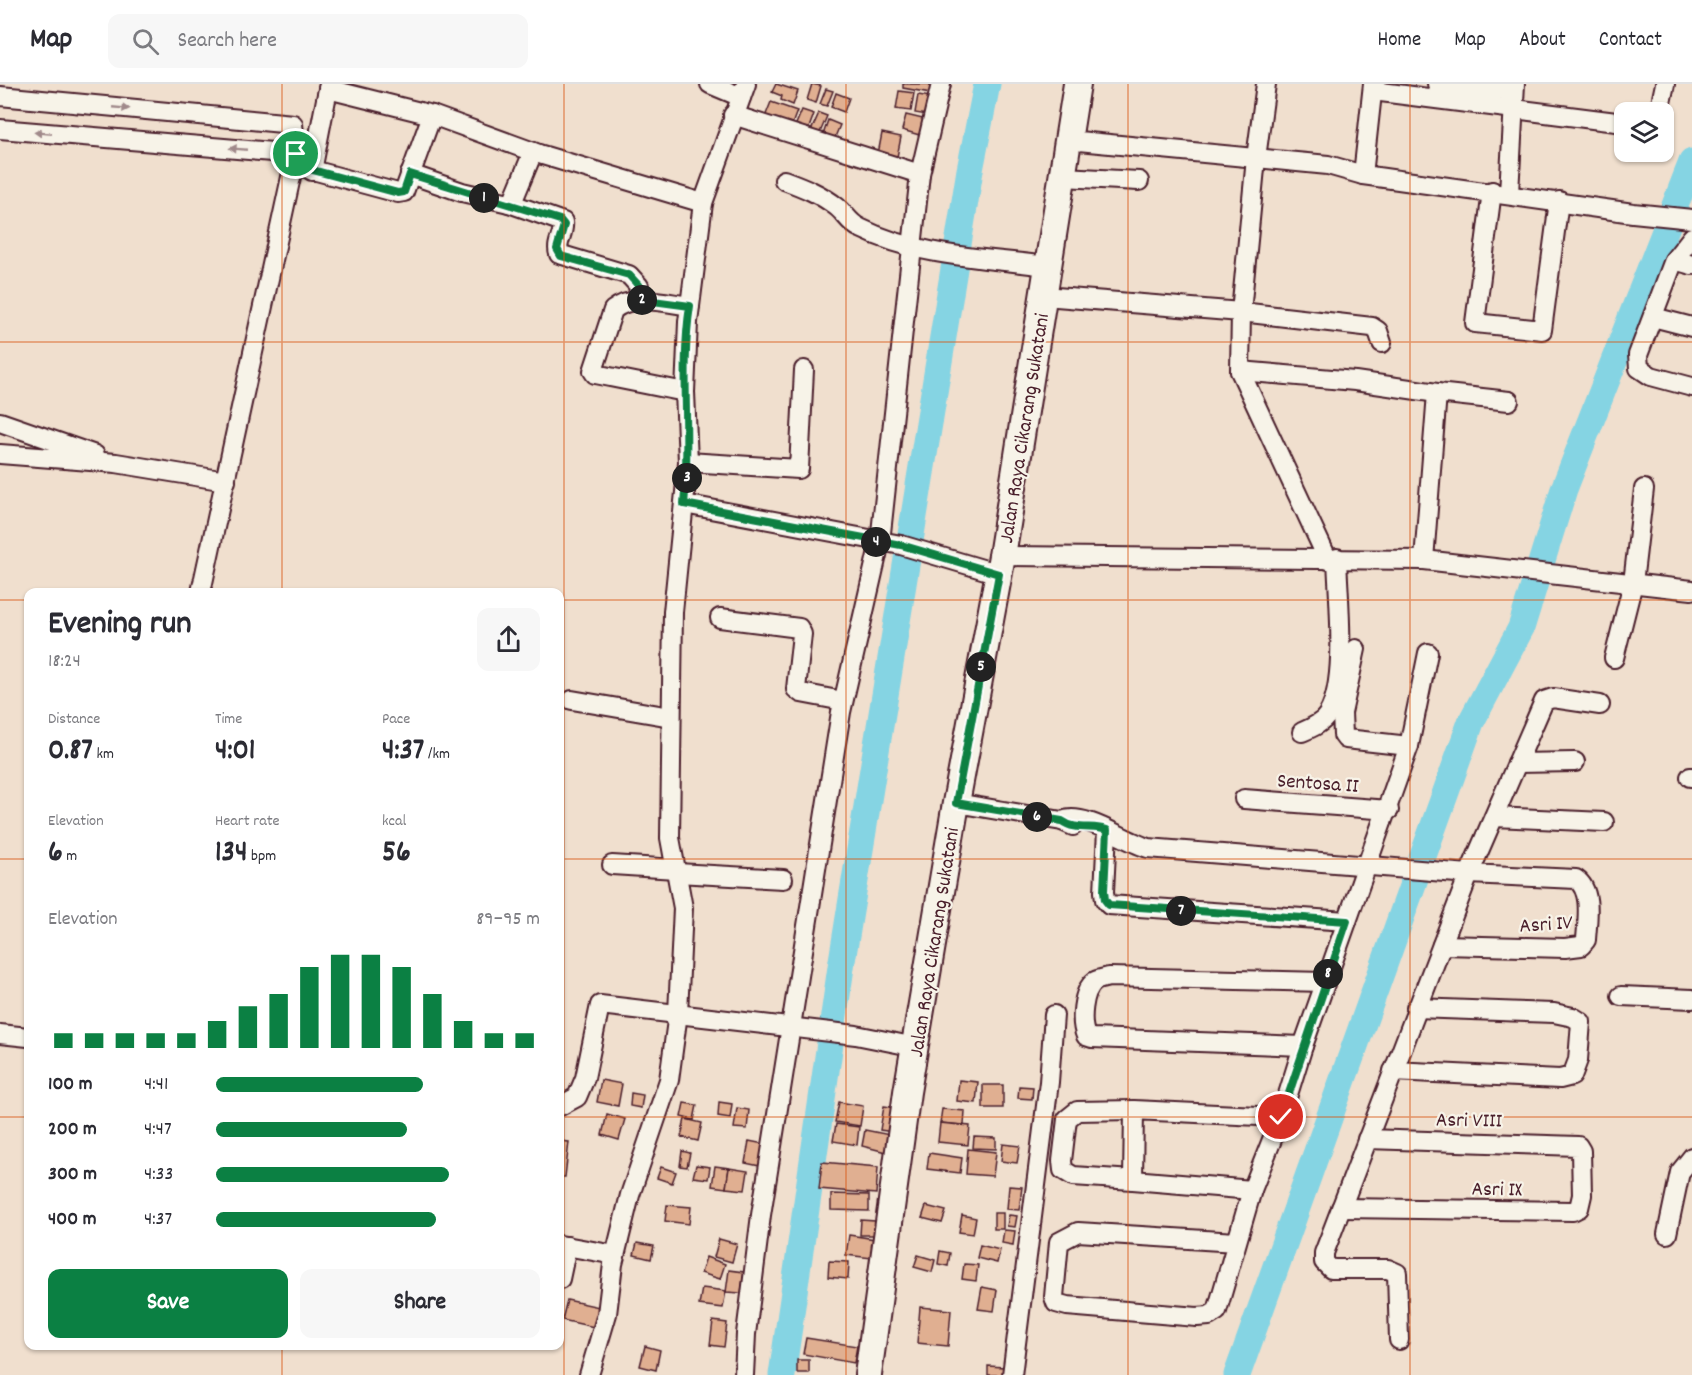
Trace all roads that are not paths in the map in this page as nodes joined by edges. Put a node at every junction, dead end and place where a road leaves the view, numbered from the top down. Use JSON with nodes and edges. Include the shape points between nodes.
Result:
{"nodes":[{"id":1,"x":710,"y":84,"type":"edge"},
{"id":2,"x":941,"y":84,"type":"edge"},
{"id":3,"x":1077,"y":84,"type":"edge"},
{"id":4,"x":1266,"y":84,"type":"edge"},
{"id":5,"x":1437,"y":84,"type":"edge"},
{"id":6,"x":1665,"y":84,"type":"edge"},
{"id":7,"x":329,"y":86,"type":"edge"},
{"id":8,"x":1373,"y":88,"type":"edge"},
{"id":9,"x":743,"y":90,"type":"edge"},
{"id":10,"x":1514,"y":94,"type":"edge"},
{"id":11,"x":0,"y":96,"type":"edge"},
{"id":12,"x":1661,"y":102,"type":"edge"},
{"id":13,"x":432,"y":115,"type":"junction"},
{"id":14,"x":734,"y":115,"type":"junction"},
{"id":15,"x":1614,"y":120,"type":"edge"},
{"id":16,"x":0,"y":129,"type":"edge"},
{"id":17,"x":1068,"y":141,"type":"junction"},
{"id":18,"x":533,"y":152,"type":"junction"},
{"id":19,"x":1256,"y":158,"type":"junction"},
{"id":20,"x":295,"y":159,"type":"junction"},
{"id":21,"x":312,"y":171,"type":"junction"},
{"id":22,"x":410,"y":174,"type":"junction"},
{"id":23,"x":921,"y":174,"type":"junction"},
{"id":24,"x":1363,"y":175,"type":"junction"},
{"id":25,"x":1063,"y":177,"type":"junction"},
{"id":26,"x":784,"y":180,"type":"dead end"},
{"id":27,"x":1139,"y":181,"type":"dead end"},
{"id":28,"x":1500,"y":192,"type":"junction"},
{"id":29,"x":1559,"y":201,"type":"junction"},
{"id":30,"x":509,"y":203,"type":"junction"},
{"id":31,"x":703,"y":203,"type":"junction"},
{"id":32,"x":1690,"y":219,"type":"edge"},
{"id":33,"x":1692,"y":237,"type":"edge"},
{"id":34,"x":914,"y":249,"type":"junction"},
{"id":35,"x":1683,"y":262,"type":"edge"},
{"id":36,"x":1049,"y":266,"type":"junction"},
{"id":37,"x":1044,"y":296,"type":"junction"},
{"id":38,"x":638,"y":299,"type":"junction"},
{"id":39,"x":690,"y":306,"type":"junction"},
{"id":40,"x":1241,"y":312,"type":"junction"},
{"id":41,"x":1653,"y":317,"type":"junction"},
{"id":42,"x":1692,"y":327,"type":"edge"},
{"id":43,"x":1382,"y":343,"type":"dead end"},
{"id":44,"x":804,"y":370,"type":"dead end"},
{"id":45,"x":1240,"y":370,"type":"junction"},
{"id":46,"x":1692,"y":387,"type":"edge"},
{"id":47,"x":685,"y":392,"type":"junction"},
{"id":48,"x":1437,"y":393,"type":"junction"},
{"id":49,"x":1509,"y":401,"type":"dead end"},
{"id":50,"x":0,"y":422,"type":"edge"},
{"id":51,"x":0,"y":454,"type":"edge"},
{"id":52,"x":688,"y":462,"type":"junction"},
{"id":53,"x":116,"y":463,"type":"junction"},
{"id":54,"x":226,"y":481,"type":"junction"},
{"id":55,"x":1644,"y":489,"type":"dead end"},
{"id":56,"x":684,"y":504,"type":"junction"},
{"id":57,"x":880,"y":542,"type":"junction"},
{"id":58,"x":1333,"y":559,"type":"junction"},
{"id":59,"x":1424,"y":560,"type":"junction"},
{"id":60,"x":1000,"y":565,"type":"junction"},
{"id":61,"x":1633,"y":583,"type":"junction"},
{"id":62,"x":202,"y":588,"type":"edge"},
{"id":63,"x":1692,"y":590,"type":"edge"},
{"id":64,"x":720,"y":618,"type":"dead end"},
{"id":65,"x":1356,"y":649,"type":"dead end"},
{"id":66,"x":1428,"y":653,"type":"dead end"},
{"id":67,"x":1614,"y":658,"type":"dead end"},
{"id":68,"x":572,"y":700,"type":"dead end"},
{"id":69,"x":843,"y":701,"type":"junction"},
{"id":70,"x":1600,"y":705,"type":"dead end"},
{"id":71,"x":671,"y":717,"type":"junction"},
{"id":72,"x":1302,"y":732,"type":"dead end"},
{"id":73,"x":1409,"y":746,"type":"junction"},
{"id":74,"x":1575,"y":762,"type":"dead end"},
{"id":75,"x":1517,"y":763,"type":"junction"},
{"id":76,"x":1244,"y":799,"type":"dead end"},
{"id":77,"x":956,"y":803,"type":"junction"},
{"id":78,"x":1389,"y":810,"type":"junction"},
{"id":79,"x":1494,"y":817,"type":"junction"},
{"id":80,"x":1604,"y":822,"type":"dead end"},
{"id":81,"x":1101,"y":828,"type":"junction"},
{"id":82,"x":612,"y":865,"type":"dead end"},
{"id":83,"x":1366,"y":865,"type":"junction"},
{"id":84,"x":676,"y":871,"type":"junction"},
{"id":85,"x":1469,"y":874,"type":"junction"},
{"id":86,"x":783,"y":879,"type":"dead end"},
{"id":87,"x":1347,"y":921,"type":"junction"},
{"id":88,"x":1442,"y":945,"type":"junction"},
{"id":89,"x":1326,"y":982,"type":"junction"},
{"id":90,"x":1621,"y":996,"type":"dead end"},
{"id":91,"x":1692,"y":999,"type":"edge"},
{"id":92,"x":1416,"y":1008,"type":"junction"},
{"id":93,"x":678,"y":1013,"type":"junction"},
{"id":94,"x":1054,"y":1016,"type":"dead end"},
{"id":95,"x":792,"y":1028,"type":"junction"},
{"id":96,"x":0,"y":1034,"type":"edge"},
{"id":97,"x":24,"y":1037,"type":"edge"},
{"id":98,"x":1303,"y":1046,"type":"junction"},
{"id":99,"x":916,"y":1047,"type":"junction"},
{"id":100,"x":1393,"y":1071,"type":"junction"},
{"id":101,"x":564,"y":1104,"type":"edge"},
{"id":102,"x":1134,"y":1110,"type":"junction"},
{"id":103,"x":1281,"y":1117,"type":"junction"},
{"id":104,"x":1367,"y":1139,"type":"junction"},
{"id":105,"x":1569,"y":1144,"type":"joint"},
{"id":106,"x":1692,"y":1157,"type":"edge"},
{"id":107,"x":1132,"y":1180,"type":"junction"},
{"id":108,"x":1252,"y":1190,"type":"junction"},
{"id":109,"x":1341,"y":1208,"type":"junction"},
{"id":110,"x":1667,"y":1234,"type":"dead end"},
{"id":111,"x":1236,"y":1242,"type":"junction"},
{"id":112,"x":564,"y":1245,"type":"edge"},
{"id":113,"x":615,"y":1255,"type":"junction"},
{"id":114,"x":1399,"y":1340,"type":"dead end"},
{"id":115,"x":588,"y":1375,"type":"edge"},
{"id":116,"x":744,"y":1375,"type":"edge"},
{"id":117,"x":868,"y":1375,"type":"edge"},
{"id":118,"x":1012,"y":1375,"type":"edge"}],
"edges":[{"from":1,"to":9,"type":"street"},
{"from":2,"to":23,"type":"street"},
{"from":3,"to":17,"type":"main road","name":"Jalan Raya Cikarang Sukatani"},
{"from":4,"to":19,"type":"street"},
{"from":5,"to":10,"type":"street"},
{"from":6,"to":12,"type":"street"},
{"from":7,"to":13,"type":"street"},
{"from":7,"to":21,"type":"street"},
{"from":8,"to":10,"type":"street"},
{"from":8,"to":24,"type":"street"},
{"from":9,"to":14,"type":"street"},
{"from":10,"to":15,"type":"street"},
{"from":10,"to":28,"type":"street"},
{"from":11,"to":20,"type":"street","one_way":true,"via":[[290,122],[295,129]]},
{"from":13,"to":18,"type":"street"},
{"from":13,"to":22,"type":"street"},
{"from":14,"to":23,"type":"street"},
{"from":14,"to":31,"type":"street"},
{"from":20,"to":16,"type":"street","one_way":true},
{"from":17,"to":19,"type":"street"},
{"from":17,"to":25,"type":"main road","name":"Jalan Raya Cikarang Sukatani"},
{"from":18,"to":30,"type":"street"},
{"from":18,"to":31,"type":"street"},
{"from":19,"to":24,"type":"street","via":[[1328,165]]},
{"from":19,"to":40,"type":"street"},
{"from":20,"to":21,"type":"street"},
{"from":20,"to":54,"type":"street"},
{"from":21,"to":22,"type":"street","via":[[398,193],[404,192]]},
{"from":22,"to":30,"type":"street"},
{"from":23,"to":34,"type":"street"},
{"from":24,"to":28,"type":"street"},
{"from":25,"to":27,"type":"street"},
{"from":25,"to":36,"type":"main road","name":"Jalan Raya Cikarang Sukatani"},
{"from":26,"to":34,"type":"street","via":[[811,190],[840,208],[849,222],[861,229]]},
{"from":28,"to":29,"type":"street"},
{"from":28,"to":29,"type":"street","via":[[1475,323],[1542,330]]},
{"from":29,"to":32,"type":"street"},
{"from":30,"to":38,"type":"street","via":[[563,222],[559,254],[633,278],[639,286]]},
{"from":31,"to":39,"type":"street"},
{"from":33,"to":35,"type":"street"},
{"from":34,"to":36,"type":"street"},
{"from":34,"to":57,"type":"street"},
{"from":35,"to":41,"type":"street"},
{"from":36,"to":37,"type":"main road","name":"Jalan Raya Cikarang Sukatani"},
{"from":37,"to":40,"type":"street"},
{"from":37,"to":60,"type":"main road","name":"Jalan Raya Cikarang Sukatani"},
{"from":38,"to":39,"type":"street"},
{"from":38,"to":47,"type":"street","via":[[613,310],[596,358],[595,374]]},
{"from":39,"to":47,"type":"street"},
{"from":40,"to":43,"type":"street","via":[[1372,327]]},
{"from":40,"to":45,"type":"street"},
{"from":41,"to":42,"type":"street"},
{"from":41,"to":46,"type":"street","via":[[1638,355],[1639,368],[1651,376]]},
{"from":44,"to":52,"type":"street","via":[[799,469]]},
{"from":45,"to":48,"type":"street"},
{"from":45,"to":58,"type":"street"},
{"from":47,"to":52,"type":"street"},
{"from":48,"to":49,"type":"street"},
{"from":48,"to":59,"type":"street"},
{"from":50,"to":53,"type":"street"},
{"from":51,"to":53,"type":"street"},
{"from":52,"to":56,"type":"street"},
{"from":53,"to":54,"type":"street"},
{"from":54,"to":62,"type":"street"},
{"from":55,"to":61,"type":"street"},
{"from":56,"to":57,"type":"street"},
{"from":56,"to":71,"type":"street","via":[[673,612]]},
{"from":57,"to":60,"type":"street"},
{"from":57,"to":69,"type":"street"},
{"from":58,"to":59,"type":"street"},
{"from":58,"to":60,"type":"street"},
{"from":58,"to":72,"type":"street","via":[[1339,686],[1328,716]]},
{"from":59,"to":61,"type":"street"},
{"from":60,"to":77,"type":"main road","name":"Jalan Raya Cikarang Sukatani"},
{"from":61,"to":63,"type":"street"},
{"from":61,"to":67,"type":"street"},
{"from":64,"to":69,"type":"street","via":[[799,628],[802,634],[796,689]]},
{"from":65,"to":73,"type":"street","via":[[1342,713],[1343,735],[1346,739]]},
{"from":66,"to":73,"type":"street"},
{"from":68,"to":71,"type":"street"},
{"from":69,"to":95,"type":"street"},
{"from":70,"to":75,"type":"street","via":[[1553,698],[1544,701]]},
{"from":71,"to":84,"type":"street","via":[[670,838]]},
{"from":73,"to":78,"type":"street"},
{"from":74,"to":75,"type":"street"},
{"from":75,"to":79,"type":"street"},
{"from":76,"to":78,"type":"street","name":"Sentosa II"},
{"from":77,"to":81,"type":"street","via":[[1062,821],[1078,819]]},
{"from":77,"to":99,"type":"main road","name":"Jalan Raya Cikarang Sukatani"},
{"from":78,"to":83,"type":"street"},
{"from":79,"to":80,"type":"street"},
{"from":79,"to":85,"type":"street"},
{"from":81,"to":83,"type":"street","via":[[1148,848]]},
{"from":81,"to":87,"type":"street","via":[[1104,891],[1109,905]]},
{"from":82,"to":84,"type":"street"},
{"from":83,"to":85,"type":"street"},
{"from":83,"to":87,"type":"street"},
{"from":84,"to":86,"type":"street"},
{"from":84,"to":93,"type":"street","via":[[683,908]]},
{"from":85,"to":88,"type":"street"},
{"from":85,"to":88,"type":"street","name":"Asri IV","via":[[1576,879],[1586,893],[1586,940],[1581,946],[1565,948]]},
{"from":87,"to":89,"type":"street"},
{"from":88,"to":92,"type":"street"},
{"from":89,"to":98,"type":"street"},
{"from":89,"to":98,"type":"street","via":[[1109,977],[1089,987],[1086,998],[1083,1030],[1092,1038]]},
{"from":90,"to":91,"type":"street"},
{"from":92,"to":100,"type":"street"},
{"from":92,"to":100,"type":"street","via":[[1573,1017],[1581,1022],[1578,1060],[1572,1076],[1560,1079]]},
{"from":93,"to":95,"type":"street"},
{"from":93,"to":101,"type":"street","via":[[600,1005],[585,1078],[577,1097]]},
{"from":93,"to":113,"type":"street","via":[[669,1080],[630,1195]]},
{"from":94,"to":118,"type":"street"},
{"from":95,"to":99,"type":"street"},
{"from":95,"to":116,"type":"street","via":[[761,1215]]},
{"from":96,"to":97,"type":"street"},
{"from":98,"to":103,"type":"street"},
{"from":99,"to":117,"type":"main road","name":"Jalan Raya Cikarang Sukatani","via":[[906,1092]]},
{"from":100,"to":104,"type":"street"},
{"from":102,"to":103,"type":"street"},
{"from":102,"to":107,"type":"street"},
{"from":102,"to":107,"type":"street","via":[[1071,1113],[1062,1161],[1063,1170],[1073,1176]]},
{"from":103,"to":108,"type":"street"},
{"from":104,"to":105,"type":"street","name":"Asri VIII"},
{"from":104,"to":109,"type":"street"},
{"from":105,"to":109,"type":"street","name":"Asri IX","via":[[1581,1151],[1582,1195],[1579,1208],[1573,1211]]},
{"from":106,"to":110,"type":"street","via":[[1680,1172]]},
{"from":107,"to":108,"type":"street"},
{"from":108,"to":111,"type":"street"},
{"from":109,"to":114,"type":"street","via":[[1323,1262],[1331,1269],[1388,1269],[1397,1273]]},
{"from":111,"to":111,"type":"street","via":[[1078,1233],[1059,1242],[1054,1297],[1056,1303],[1067,1306],[1209,1316],[1221,1303]]},
{"from":112,"to":113,"type":"street"},
{"from":113,"to":115,"type":"street","via":[[607,1314]]}]}
